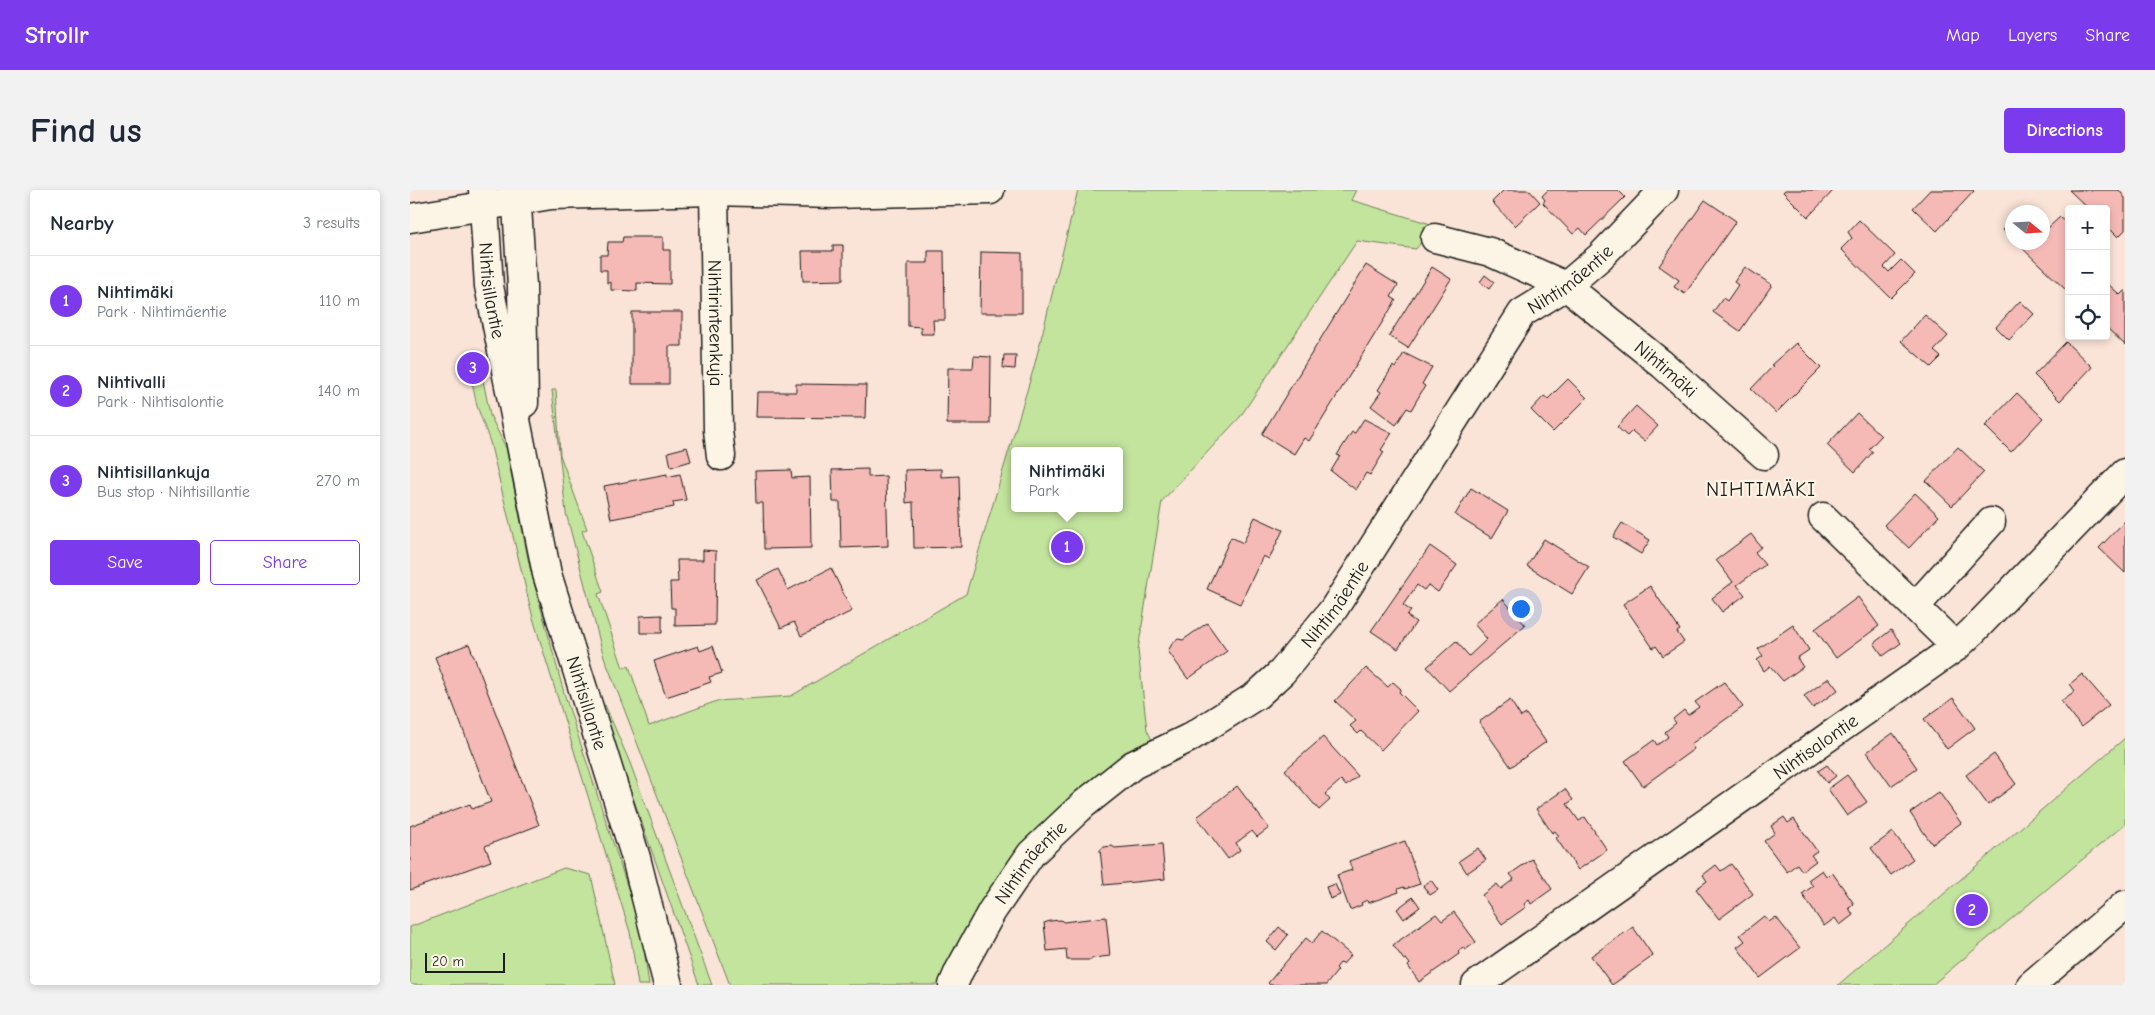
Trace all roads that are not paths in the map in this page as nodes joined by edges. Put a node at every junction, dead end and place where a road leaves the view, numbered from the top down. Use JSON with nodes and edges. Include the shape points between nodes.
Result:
{"nodes":[{"id":1,"x":990,"y":190,"type":"edge"},
{"id":2,"x":1664,"y":190,"type":"edge"},
{"id":3,"x":714,"y":191,"type":"junction"},
{"id":4,"x":516,"y":195,"type":"edge"},
{"id":5,"x":483,"y":198,"type":"edge"},
{"id":6,"x":410,"y":218,"type":"edge"},
{"id":7,"x":1435,"y":238,"type":"dead end"},
{"id":8,"x":1566,"y":286,"type":"junction"},
{"id":9,"x":1764,"y":455,"type":"dead end"},
{"id":10,"x":721,"y":456,"type":"dead end"},
{"id":11,"x":2125,"y":474,"type":"edge"},
{"id":12,"x":526,"y":479,"type":"junction"},
{"id":13,"x":1823,"y":517,"type":"dead end"},
{"id":14,"x":1990,"y":522,"type":"dead end"},
{"id":15,"x":1915,"y":607,"type":"junction"},
{"id":16,"x":1956,"y":646,"type":"junction"},
{"id":17,"x":2125,"y":905,"type":"edge"},
{"id":18,"x":655,"y":926,"type":"junction"},
{"id":19,"x":956,"y":978,"type":"edge"},
{"id":20,"x":668,"y":985,"type":"edge"},
{"id":21,"x":681,"y":985,"type":"edge"},
{"id":22,"x":1476,"y":985,"type":"edge"},
{"id":23,"x":2031,"y":985,"type":"edge"}],
"edges":[{"from":1,"to":3,"type":"street","via":[[833,194]]},
{"from":2,"to":8,"type":"street","name":"Nihtimäentie","via":[[1600,257]]},
{"from":3,"to":4,"type":"street"},
{"from":3,"to":10,"type":"street","name":"Nihtirinteenkuja"},
{"from":4,"to":5,"type":"street"},
{"from":4,"to":12,"type":"street","name":"Nihtisillantie","via":[[522,286]]},
{"from":5,"to":6,"type":"street"},
{"from":5,"to":12,"type":"street","name":"Nihtisillantie","via":[[489,286]]},
{"from":7,"to":8,"type":"street","name":"Nihtimäki","via":[[1490,252]]},
{"from":8,"to":9,"type":"street","name":"Nihtimäki","via":[[1663,365]]},
{"from":8,"to":19,"type":"street","name":"Nihtimäentie","via":[[1522,314],[1333,610],[1282,672],[1256,695],[1189,738],[1134,765],[1084,804],[1031,854],[992,911]]},
{"from":11,"to":16,"type":"street","name":"Nihtisalontie"},
{"from":12,"to":18,"type":"street","name":"Nihtisillantie","via":[[547,574]]},
{"from":13,"to":15,"type":"street"},
{"from":14,"to":15,"type":"street"},
{"from":15,"to":16,"type":"street"},
{"from":16,"to":22,"type":"street","name":"Nihtisalontie"},
{"from":17,"to":23,"type":"street"},
{"from":18,"to":20,"type":"street","name":"Nihtisillantie"},
{"from":18,"to":21,"type":"street","name":"Nihtisillantie"}]}
